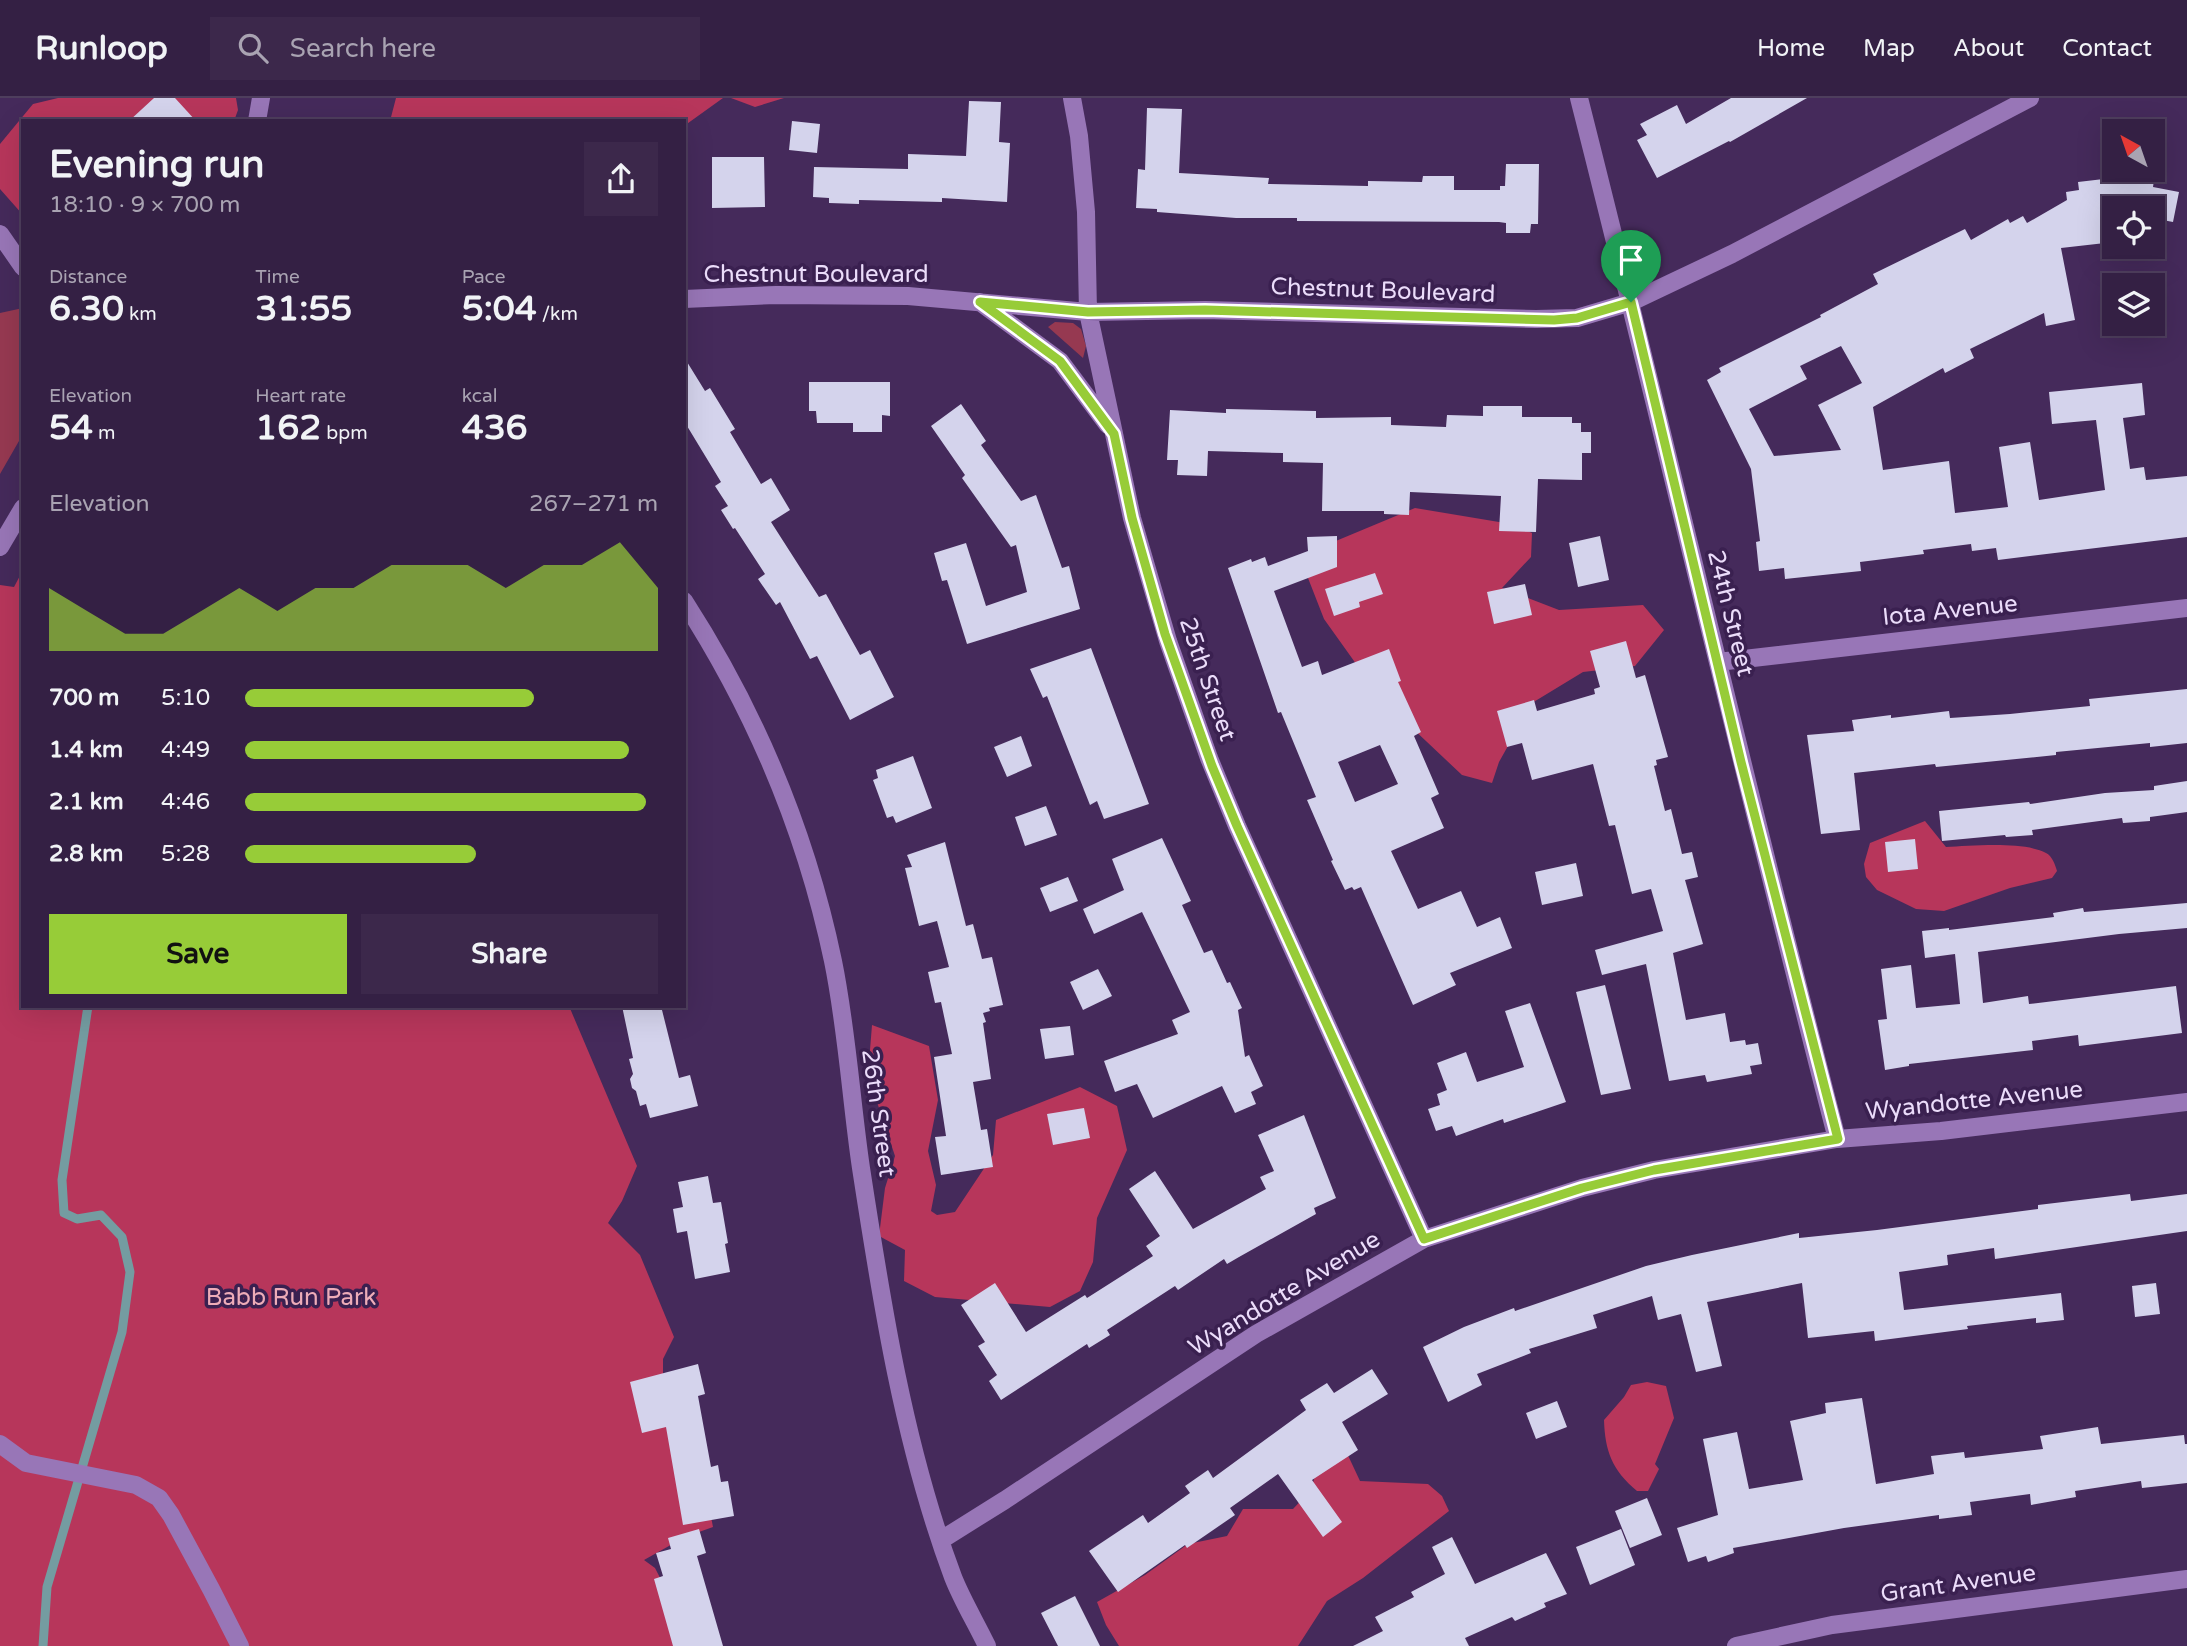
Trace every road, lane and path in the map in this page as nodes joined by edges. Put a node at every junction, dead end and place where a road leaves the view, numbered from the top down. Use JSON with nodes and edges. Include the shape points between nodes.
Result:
{"nodes":[{"id":1,"x":261,"y":98,"type":"edge"},
{"id":2,"x":1072,"y":98,"type":"edge"},
{"id":3,"x":1579,"y":98,"type":"edge"},
{"id":4,"x":2030,"y":98,"type":"edge"},
{"id":5,"x":257,"y":119,"type":"edge"},
{"id":6,"x":0,"y":233,"type":"edge"},
{"id":7,"x":21,"y":264,"type":"edge"},
{"id":8,"x":686,"y":299,"type":"edge"},
{"id":9,"x":980,"y":302,"type":"junction"},
{"id":10,"x":1631,"y":302,"type":"junction"},
{"id":11,"x":1088,"y":312,"type":"junction"},
{"id":12,"x":1114,"y":434,"type":"junction"},
{"id":13,"x":21,"y":510,"type":"edge"},
{"id":14,"x":5,"y":526,"type":"edge"},
{"id":15,"x":0,"y":547,"type":"edge"},
{"id":16,"x":686,"y":604,"type":"edge"},
{"id":17,"x":2187,"y":608,"type":"edge"},
{"id":18,"x":1718,"y":662,"type":"junction"},
{"id":19,"x":2187,"y":1102,"type":"edge"},
{"id":20,"x":1838,"y":1139,"type":"junction"},
{"id":21,"x":1424,"y":1239,"type":"junction"},
{"id":22,"x":0,"y":1444,"type":"edge"},
{"id":23,"x":941,"y":1540,"type":"junction"},
{"id":24,"x":2187,"y":1578,"type":"edge"},
{"id":25,"x":240,"y":1646,"type":"edge"},
{"id":26,"x":987,"y":1646,"type":"edge"},
{"id":27,"x":1736,"y":1646,"type":"edge"}],
"edges":[{"from":1,"to":5,"type":"street"},
{"from":2,"to":11,"type":"street","name":"25th Street","via":[[1086,212]]},
{"from":3,"to":10,"type":"street","name":"24th Street"},
{"from":4,"to":10,"type":"street","name":"Chestnut Boulevard"},
{"from":6,"to":7,"type":"street"},
{"from":8,"to":9,"type":"street","name":"Chestnut Boulevard","via":[[895,295]]},
{"from":9,"to":11,"type":"street","name":"Chestnut Boulevard"},
{"from":9,"to":12,"type":"street","via":[[1060,361]]},
{"from":10,"to":11,"type":"street","name":"Chestnut Boulevard","via":[[1554,320],[1205,310]]},
{"from":10,"to":18,"type":"street","name":"24th Street"},
{"from":11,"to":12,"type":"street","name":"25th Street"},
{"from":12,"to":21,"type":"street","name":"25th Street","via":[[1158,608],[1212,766]]},
{"from":13,"to":14,"type":"street"},
{"from":14,"to":15,"type":"street"},
{"from":16,"to":23,"type":"street","name":"26th Street","via":[[760,737],[787,801],[816,891],[834,963],[861,1169],[896,1369]]},
{"from":17,"to":18,"type":"street","name":"Iota Avenue"},
{"from":18,"to":20,"type":"street","name":"24th Street"},
{"from":19,"to":20,"type":"street","name":"Wyandotte Avenue"},
{"from":20,"to":21,"type":"street","name":"Wyandotte Avenue","via":[[1654,1170]]},
{"from":21,"to":23,"type":"street","name":"Wyandotte Avenue","via":[[1256,1334]]},
{"from":22,"to":25,"type":"street","via":[[26,1462],[135,1485],[159,1499]]},
{"from":23,"to":26,"type":"street","name":"26th Street","via":[[954,1579]]},
{"from":24,"to":27,"type":"street","name":"Grant Avenue","via":[[1832,1625]]}]}
